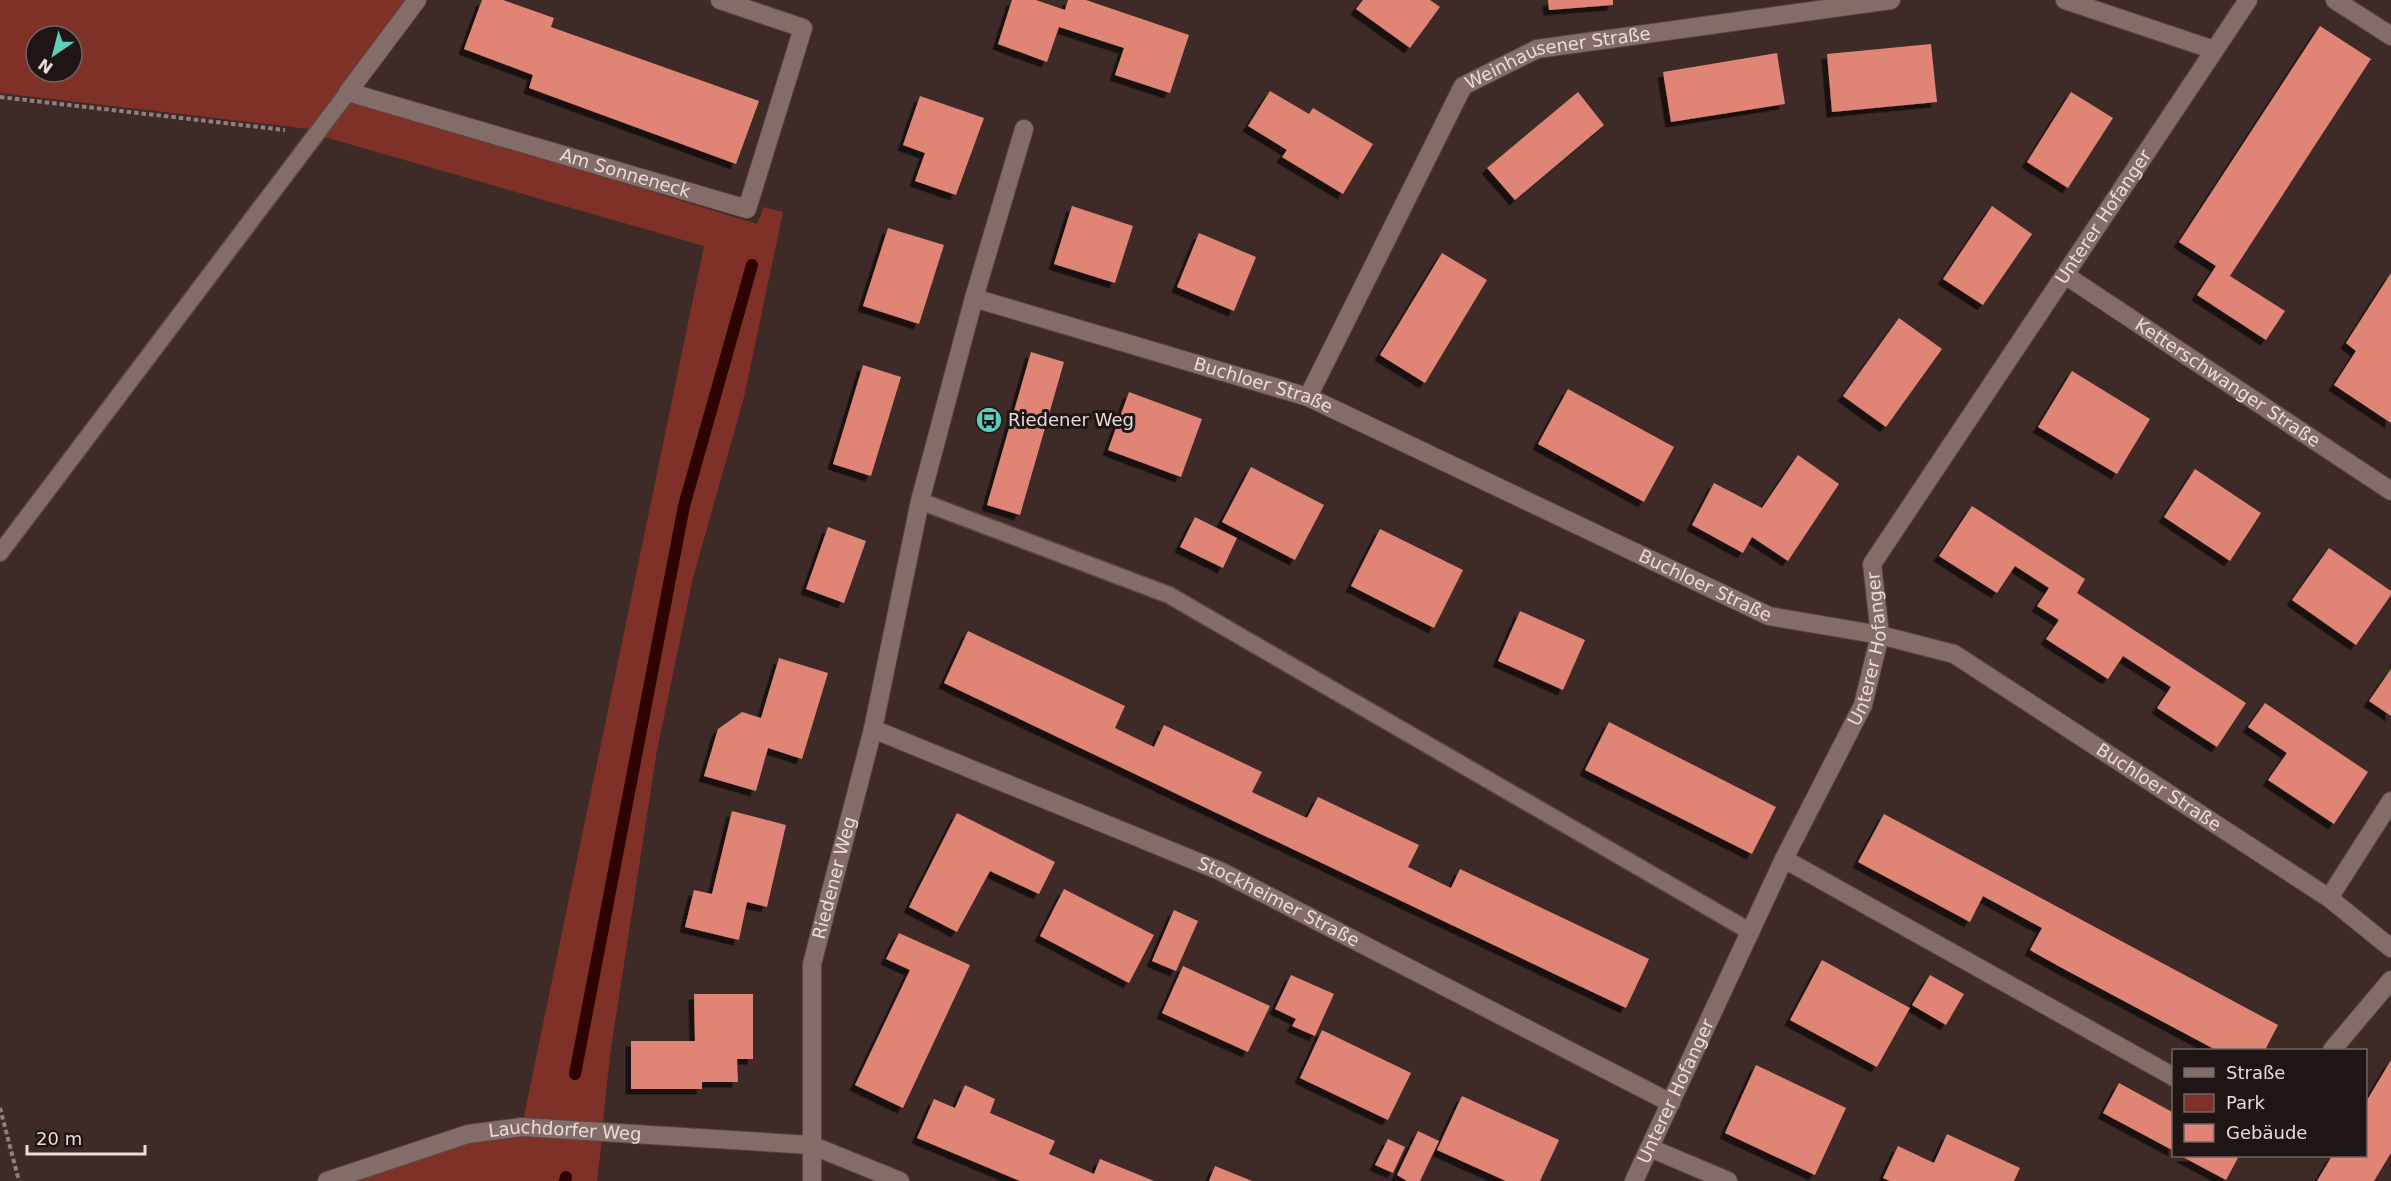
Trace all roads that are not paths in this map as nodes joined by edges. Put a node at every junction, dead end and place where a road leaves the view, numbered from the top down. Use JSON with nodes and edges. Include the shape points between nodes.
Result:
{"nodes":[{"id":1,"x":417,"y":0,"type":"edge"},
{"id":2,"x":720,"y":0,"type":"edge"},
{"id":3,"x":1891,"y":0,"type":"edge"},
{"id":4,"x":2065,"y":0,"type":"edge"},
{"id":5,"x":2248,"y":0,"type":"edge"},
{"id":6,"x":2335,"y":0,"type":"edge"},
{"id":7,"x":2391,"y":36,"type":"edge"},
{"id":8,"x":2214,"y":50,"type":"junction"},
{"id":9,"x":348,"y":92,"type":"junction"},
{"id":10,"x":1024,"y":129,"type":"dead end"},
{"id":11,"x":2065,"y":275,"type":"junction"},
{"id":12,"x":974,"y":298,"type":"junction"},
{"id":13,"x":1308,"y":397,"type":"junction"},
{"id":14,"x":2391,"y":490,"type":"edge"},
{"id":15,"x":920,"y":501,"type":"junction"},
{"id":16,"x":0,"y":553,"type":"edge"},
{"id":17,"x":1880,"y":635,"type":"junction"},
{"id":18,"x":873,"y":729,"type":"junction"},
{"id":19,"x":2391,"y":801,"type":"edge"},
{"id":20,"x":1784,"y":859,"type":"junction"},
{"id":21,"x":2329,"y":898,"type":"junction"},
{"id":22,"x":1751,"y":932,"type":"junction"},
{"id":23,"x":2391,"y":948,"type":"edge"},
{"id":24,"x":2391,"y":980,"type":"edge"},
{"id":25,"x":2333,"y":1049,"type":"edge"},
{"id":26,"x":2172,"y":1076,"type":"edge"},
{"id":27,"x":1671,"y":1103,"type":"junction"},
{"id":28,"x":811,"y":1145,"type":"junction"},
{"id":29,"x":1650,"y":1148,"type":"junction"},
{"id":30,"x":327,"y":1181,"type":"edge"},
{"id":31,"x":812,"y":1181,"type":"edge"},
{"id":32,"x":900,"y":1181,"type":"edge"},
{"id":33,"x":1634,"y":1181,"type":"edge"},
{"id":34,"x":1728,"y":1181,"type":"edge"}],
"edges":[{"from":1,"to":9,"type":"street"},
{"from":2,"to":9,"type":"street","name":"Am Sonneneck","via":[[803,28],[747,209]]},
{"from":3,"to":13,"type":"street","name":"Weinhausener Straße","via":[[1537,49],[1463,86]]},
{"from":4,"to":8,"type":"street"},
{"from":5,"to":8,"type":"street","name":"Unterer Hofanger"},
{"from":6,"to":7,"type":"street"},
{"from":8,"to":11,"type":"street","name":"Unterer Hofanger"},
{"from":9,"to":16,"type":"lane"},
{"from":10,"to":12,"type":"street","name":"Riedener Weg"},
{"from":11,"to":14,"type":"street","name":"Ketterschwanger Straße"},
{"from":11,"to":17,"type":"street","name":"Unterer Hofanger","via":[[1872,564]]},
{"from":12,"to":13,"type":"street","name":"Buchloer Straße"},
{"from":12,"to":15,"type":"street","name":"Riedener Weg"},
{"from":13,"to":17,"type":"street","name":"Buchloer Straße","via":[[1769,616]]},
{"from":15,"to":18,"type":"street","name":"Riedener Weg"},
{"from":15,"to":22,"type":"lane","via":[[1170,595]]},
{"from":17,"to":20,"type":"street","name":"Unterer Hofanger","via":[[1863,705]]},
{"from":17,"to":21,"type":"street","name":"Buchloer Straße","via":[[1954,654]]},
{"from":18,"to":27,"type":"street","name":"Stockheimer Straße","via":[[1221,871]]},
{"from":18,"to":28,"type":"street","name":"Riedener Weg","via":[[812,964]]},
{"from":19,"to":21,"type":"street"},
{"from":20,"to":22,"type":"street","name":"Unterer Hofanger"},
{"from":20,"to":26,"type":"street"},
{"from":21,"to":23,"type":"street","name":"Buchloer Straße"},
{"from":22,"to":27,"type":"street","name":"Unterer Hofanger"},
{"from":24,"to":25,"type":"street"},
{"from":27,"to":29,"type":"street","name":"Unterer Hofanger"},
{"from":28,"to":30,"type":"street","name":"Lauchdorfer Weg","via":[[522,1127],[468,1134]]},
{"from":28,"to":31,"type":"street","name":"Riedener Weg"},
{"from":28,"to":32,"type":"street","name":"Lauchdorfer Weg"},
{"from":29,"to":33,"type":"street","name":"Unterer Hofanger"},
{"from":29,"to":34,"type":"street"}]}
